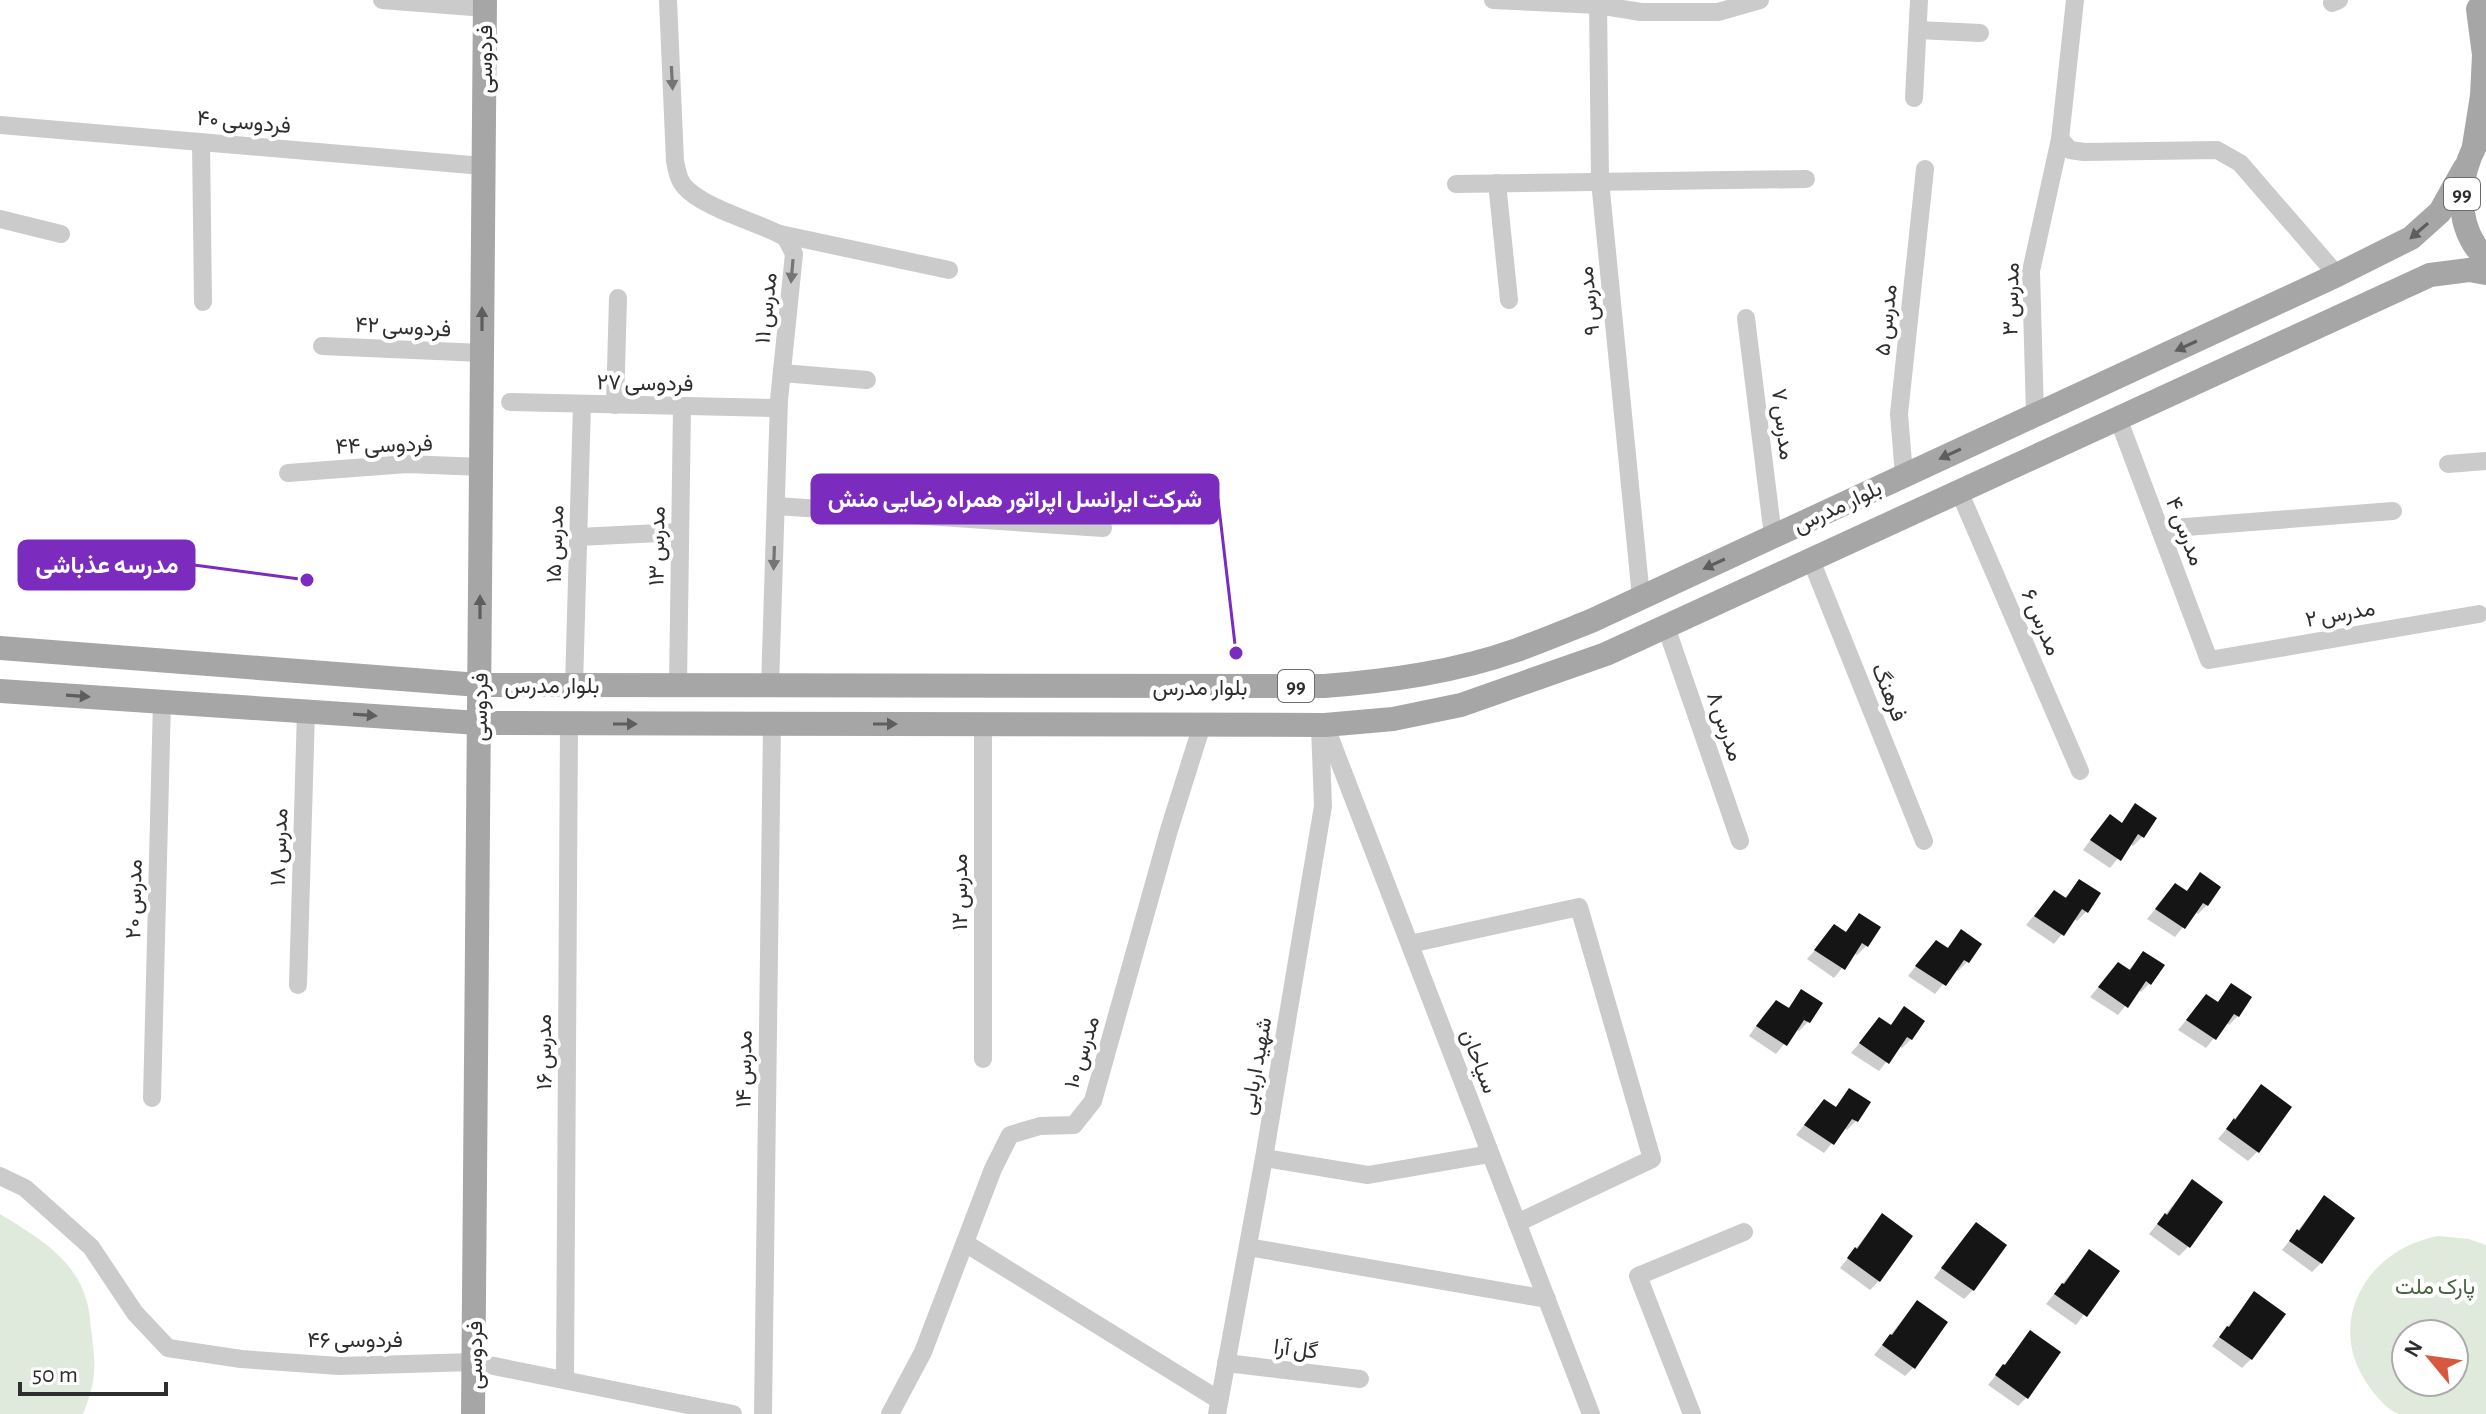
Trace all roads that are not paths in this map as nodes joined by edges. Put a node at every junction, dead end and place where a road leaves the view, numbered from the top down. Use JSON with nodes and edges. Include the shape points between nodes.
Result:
{"nodes":[{"id":1,"x":382,"y":0,"type":"edge"},
{"id":2,"x":668,"y":0,"type":"edge"},
{"id":3,"x":1493,"y":0,"type":"edge"},
{"id":4,"x":1760,"y":0,"type":"edge"},
{"id":5,"x":1919,"y":0,"type":"edge"},
{"id":6,"x":2075,"y":0,"type":"edge"},
{"id":7,"x":1598,"y":3,"type":"edge"},
{"id":8,"x":485,"y":4,"type":"edge"},
{"id":9,"x":2481,"y":9,"type":"edge"},
{"id":10,"x":1918,"y":30,"type":"junction"},
{"id":11,"x":1980,"y":33,"type":"dead end"},
{"id":12,"x":1914,"y":98,"type":"dead end"},
{"id":13,"x":0,"y":125,"type":"edge"},
{"id":14,"x":2480,"y":138,"type":"edge"},
{"id":15,"x":2060,"y":139,"type":"junction"},
{"id":16,"x":201,"y":142,"type":"junction"},
{"id":17,"x":483,"y":166,"type":"junction"},
{"id":18,"x":1925,"y":169,"type":"dead end"},
{"id":19,"x":2464,"y":169,"type":"junction"},
{"id":20,"x":1806,"y":179,"type":"dead end"},
{"id":21,"x":1600,"y":181,"type":"junction"},
{"id":22,"x":1497,"y":183,"type":"junction"},
{"id":23,"x":1456,"y":184,"type":"dead end"},
{"id":24,"x":0,"y":219,"type":"edge"},
{"id":25,"x":778,"y":233,"type":"junction"},
{"id":26,"x":61,"y":234,"type":"dead end"},
{"id":27,"x":2486,"y":259,"type":"edge"},
{"id":28,"x":949,"y":270,"type":"dead end"},
{"id":29,"x":2486,"y":273,"type":"edge"},
{"id":30,"x":2337,"y":275,"type":"junction"},
{"id":31,"x":618,"y":298,"type":"dead end"},
{"id":32,"x":1509,"y":300,"type":"dead end"},
{"id":33,"x":203,"y":302,"type":"dead end"},
{"id":34,"x":1746,"y":318,"type":"dead end"},
{"id":35,"x":2239,"y":321,"type":"junction"},
{"id":36,"x":322,"y":346,"type":"dead end"},
{"id":37,"x":482,"y":353,"type":"junction"},
{"id":38,"x":2254,"y":355,"type":"junction"},
{"id":39,"x":782,"y":373,"type":"junction"},
{"id":40,"x":867,"y":380,"type":"dead end"},
{"id":41,"x":510,"y":402,"type":"dead end"},
{"id":42,"x":582,"y":404,"type":"junction"},
{"id":43,"x":615,"y":405,"type":"junction"},
{"id":44,"x":682,"y":407,"type":"junction"},
{"id":45,"x":778,"y":408,"type":"junction"},
{"id":46,"x":2035,"y":415,"type":"junction"},
{"id":47,"x":2118,"y":418,"type":"junction"},
{"id":48,"x":2486,"y":461,"type":"edge"},
{"id":49,"x":2448,"y":464,"type":"dead end"},
{"id":50,"x":481,"y":467,"type":"junction"},
{"id":51,"x":288,"y":473,"type":"dead end"},
{"id":52,"x":1904,"y":475,"type":"junction"},
{"id":53,"x":1959,"y":491,"type":"junction"},
{"id":54,"x":776,"y":506,"type":"junction"},
{"id":55,"x":2393,"y":511,"type":"dead end"},
{"id":56,"x":1103,"y":528,"type":"dead end"},
{"id":57,"x":2160,"y":529,"type":"junction"},
{"id":58,"x":680,"y":532,"type":"junction"},
{"id":59,"x":1773,"y":536,"type":"junction"},
{"id":60,"x":578,"y":537,"type":"junction"},
{"id":61,"x":1811,"y":560,"type":"junction"},
{"id":62,"x":1641,"y":597,"type":"junction"},
{"id":63,"x":2479,"y":614,"type":"dead end"},
{"id":64,"x":1666,"y":627,"type":"junction"},
{"id":65,"x":0,"y":648,"type":"edge"},
{"id":66,"x":2209,"y":660,"type":"joint"},
{"id":67,"x":479,"y":685,"type":"junction"},
{"id":68,"x":574,"y":686,"type":"junction"},
{"id":69,"x":678,"y":686,"type":"junction"},
{"id":70,"x":770,"y":687,"type":"junction"},
{"id":71,"x":0,"y":691,"type":"edge"},
{"id":72,"x":162,"y":701,"type":"junction"},
{"id":73,"x":306,"y":711,"type":"junction"},
{"id":74,"x":479,"y":723,"type":"junction"},
{"id":75,"x":569,"y":724,"type":"junction"},
{"id":76,"x":772,"y":724,"type":"junction"},
{"id":77,"x":983,"y":724,"type":"junction"},
{"id":78,"x":1202,"y":725,"type":"junction"},
{"id":79,"x":1323,"y":725,"type":"junction"},
{"id":80,"x":2080,"y":771,"type":"dead end"},
{"id":81,"x":1347,"y":781,"type":"junction"},
{"id":82,"x":1322,"y":785,"type":"junction"},
{"id":83,"x":1740,"y":841,"type":"dead end"},
{"id":84,"x":1924,"y":841,"type":"dead end"},
{"id":85,"x":1410,"y":944,"type":"junction"},
{"id":86,"x":298,"y":985,"type":"dead end"},
{"id":87,"x":983,"y":1059,"type":"dead end"},
{"id":88,"x":152,"y":1098,"type":"dead end"},
{"id":89,"x":1490,"y":1154,"type":"junction"},
{"id":90,"x":1264,"y":1158,"type":"junction"},
{"id":91,"x":0,"y":1176,"type":"edge"},
{"id":92,"x":1517,"y":1223,"type":"junction"},
{"id":93,"x":1744,"y":1232,"type":"dead end"},
{"id":94,"x":965,"y":1243,"type":"junction"},
{"id":95,"x":1248,"y":1247,"type":"junction"},
{"id":96,"x":1547,"y":1299,"type":"junction"},
{"id":97,"x":474,"y":1362,"type":"junction"},
{"id":98,"x":1226,"y":1363,"type":"junction"},
{"id":99,"x":1360,"y":1379,"type":"dead end"},
{"id":100,"x":565,"y":1380,"type":"junction"},
{"id":101,"x":1218,"y":1407,"type":"edge"},
{"id":102,"x":473,"y":1414,"type":"edge"},
{"id":103,"x":733,"y":1414,"type":"edge"},
{"id":104,"x":763,"y":1414,"type":"edge"},
{"id":105,"x":890,"y":1414,"type":"edge"},
{"id":106,"x":1591,"y":1414,"type":"edge"},
{"id":107,"x":1692,"y":1414,"type":"edge"}],
"edges":[{"from":1,"to":8,"type":"street"},
{"from":2,"to":25,"type":"street","one_way":true,"via":[[678,176],[695,196]]},
{"from":3,"to":7,"type":"street"},
{"from":4,"to":7,"type":"street","via":[[1718,12],[1641,12]]},
{"from":5,"to":10,"type":"street"},
{"from":6,"to":15,"type":"street","name":"مدرس ۳"},
{"from":7,"to":21,"type":"street","name":"مدرس ۹"},
{"from":8,"to":17,"type":"main road","name":"فردوسی"},
{"from":9,"to":14,"type":"main road"},
{"from":10,"to":11,"type":"street"},
{"from":10,"to":12,"type":"street"},
{"from":13,"to":16,"type":"street","name":"فردوسی ۴۰"},
{"from":14,"to":19,"type":"main road","number":"99"},
{"from":15,"to":30,"type":"street","via":[[2070,150],[2084,152],[2217,150],[2240,163]]},
{"from":15,"to":46,"type":"street","name":"مدرس ۳","via":[[2031,271]]},
{"from":16,"to":17,"type":"street","name":"فردوسی ۴۰"},
{"from":16,"to":33,"type":"street"},
{"from":37,"to":17,"type":"main road","name":"فردوسی","one_way":true},
{"from":18,"to":52,"type":"street","name":"مدرس ۵","via":[[1899,414]]},
{"from":19,"to":27,"type":"main road","number":"99","via":[[2461,199],[2467,228]]},
{"from":19,"to":30,"type":"main road","name":"بلوار مدرس","number":"99","one_way":true,"via":[[2440,212],[2411,238]]},
{"from":20,"to":21,"type":"street"},
{"from":21,"to":22,"type":"street"},
{"from":21,"to":62,"type":"street","name":"مدرس ۹"},
{"from":22,"to":23,"type":"street"},
{"from":22,"to":32,"type":"street"},
{"from":24,"to":26,"type":"street"},
{"from":25,"to":28,"type":"street"},
{"from":25,"to":39,"type":"street","name":"مدرس ۱۱","one_way":true,"via":[[794,254]]},
{"from":29,"to":38,"type":"main road","name":"بلوار مدرس","number":"99","via":[[2430,275]]},
{"from":30,"to":35,"type":"main road","name":"بلوار مدرس","number":"99"},
{"from":31,"to":43,"type":"street"},
{"from":34,"to":59,"type":"street","name":"مدرس ۷"},
{"from":35,"to":38,"type":"main road"},
{"from":35,"to":46,"type":"main road","name":"بلوار مدرس","number":"99","one_way":true},
{"from":36,"to":37,"type":"street","name":"فردوسی ۴۲"},
{"from":37,"to":50,"type":"main road","name":"فردوسی"},
{"from":38,"to":47,"type":"main road","name":"بلوار مدرس","number":"99"},
{"from":39,"to":40,"type":"street"},
{"from":39,"to":45,"type":"street","name":"مدرس ۱۱"},
{"from":41,"to":42,"type":"street","name":"فردوسی ۲۷"},
{"from":42,"to":43,"type":"street","name":"فردوسی ۲۷"},
{"from":42,"to":60,"type":"street","name":"مدرس ۱۵"},
{"from":43,"to":44,"type":"street","name":"فردوسی ۲۷"},
{"from":44,"to":45,"type":"street","name":"فردوسی ۲۷"},
{"from":44,"to":58,"type":"street","name":"مدرس ۱۳"},
{"from":45,"to":54,"type":"street","name":"مدرس ۱۱"},
{"from":46,"to":52,"type":"main road","name":"بلوار مدرس","number":"99","one_way":true},
{"from":47,"to":53,"type":"main road","name":"بلوار مدرس","number":"99"},
{"from":47,"to":57,"type":"street","name":"مدرس ۴"},
{"from":48,"to":49,"type":"street"},
{"from":50,"to":51,"type":"street","name":"فردوسی ۴۴","via":[[407,464]]},
{"from":67,"to":50,"type":"main road","name":"فردوسی","one_way":true},
{"from":52,"to":59,"type":"main road","name":"بلوار مدرس","number":"99"},
{"from":53,"to":61,"type":"main road","name":"بلوار مدرس","number":"99"},
{"from":53,"to":80,"type":"street","name":"مدرس ۶"},
{"from":54,"to":56,"type":"street"},
{"from":54,"to":70,"type":"street","name":"مدرس ۱۱","one_way":true},
{"from":55,"to":57,"type":"street"},
{"from":57,"to":66,"type":"street","name":"مدرس ۴"},
{"from":58,"to":60,"type":"street"},
{"from":58,"to":69,"type":"street","name":"مدرس ۱۳"},
{"from":59,"to":62,"type":"main road","name":"بلوار مدرس","number":"99","one_way":true},
{"from":60,"to":68,"type":"street","name":"مدرس ۱۵"},
{"from":61,"to":64,"type":"main road","name":"بلوار مدرس","number":"99"},
{"from":61,"to":84,"type":"street","name":"فرهنگ"},
{"from":62,"to":70,"type":"main road","name":"بلوار مدرس","number":"99","via":[[1514,651],[1386,681],[1308,686]]},
{"from":63,"to":66,"type":"street","name":"مدرس ۲"},
{"from":64,"to":79,"type":"main road","name":"بلوار مدرس","number":"99","via":[[1461,705],[1393,719]]},
{"from":64,"to":83,"type":"street","name":"مدرس ۸"},
{"from":65,"to":67,"type":"main road","name":"بلوار مدرس","number":"99"},
{"from":67,"to":68,"type":"main road","name":"بلوار مدرس","number":"99"},
{"from":67,"to":74,"type":"main road","name":"فردوسی"},
{"from":68,"to":69,"type":"main road","name":"بلوار مدرس","number":"99"},
{"from":69,"to":70,"type":"main road","name":"بلوار مدرس","number":"99"},
{"from":71,"to":72,"type":"main road","name":"بلوار مدرس","number":"99","one_way":true},
{"from":72,"to":73,"type":"main road","name":"بلوار مدرس","number":"99"},
{"from":72,"to":88,"type":"street","name":"مدرس ۲۰"},
{"from":73,"to":74,"type":"main road","name":"بلوار مدرس","number":"99","one_way":true},
{"from":73,"to":86,"type":"street","name":"مدرس ۱۸"},
{"from":74,"to":75,"type":"main road","name":"بلوار مدرس","number":"99"},
{"from":74,"to":97,"type":"main road","name":"فردوسی"},
{"from":75,"to":76,"type":"main road","name":"بلوار مدرس","number":"99","one_way":true},
{"from":75,"to":100,"type":"street","name":"مدرس ۱۶"},
{"from":76,"to":77,"type":"main road","name":"بلوار مدرس","number":"99","one_way":true},
{"from":76,"to":104,"type":"street","name":"مدرس ۱۴"},
{"from":77,"to":78,"type":"main road","name":"بلوار مدرس","number":"99"},
{"from":77,"to":87,"type":"street","name":"مدرس ۱۲"},
{"from":78,"to":79,"type":"main road","name":"بلوار مدرس","number":"99"},
{"from":78,"to":94,"type":"street","name":"مدرس ۱۰","via":[[1093,1101],[1074,1125],[1040,1126],[1010,1135]]},
{"from":79,"to":81,"type":"street","name":"سیاحان"},
{"from":79,"to":82,"type":"street","name":"شهید اربابی"},
{"from":81,"to":82,"type":"street"},
{"from":81,"to":85,"type":"street","name":"سیاحان"},
{"from":82,"to":90,"type":"street","name":"شهید اربابی","via":[[1323,806]]},
{"from":85,"to":89,"type":"street","name":"سیاحان"},
{"from":85,"to":92,"type":"street","via":[[1579,907],[1652,1159]]},
{"from":89,"to":90,"type":"street","via":[[1368,1175]]},
{"from":89,"to":92,"type":"street","name":"سیاحان"},
{"from":90,"to":95,"type":"street","name":"شهید اربابی"},
{"from":91,"to":97,"type":"street","name":"فردوسی ۴۶","via":[[25,1188],[91,1247],[135,1313],[168,1348],[339,1366]]},
{"from":92,"to":96,"type":"street","name":"سیاحان"},
{"from":93,"to":107,"type":"street","via":[[1638,1276]]},
{"from":94,"to":101,"type":"street"},
{"from":94,"to":105,"type":"street","name":"مدرس ۱۰","via":[[923,1352]]},
{"from":95,"to":96,"type":"street"},
{"from":95,"to":98,"type":"street","name":"شهید اربابی"},
{"from":96,"to":106,"type":"street","name":"سیاحان"},
{"from":97,"to":100,"type":"street","name":"فردوسی ۴۶"},
{"from":97,"to":102,"type":"main road","name":"فردوسی"},
{"from":98,"to":99,"type":"street","name":"گل آرا"},
{"from":98,"to":101,"type":"street","name":"شهید اربابی"},
{"from":100,"to":103,"type":"street","name":"فردوسی ۴۶"}]}
